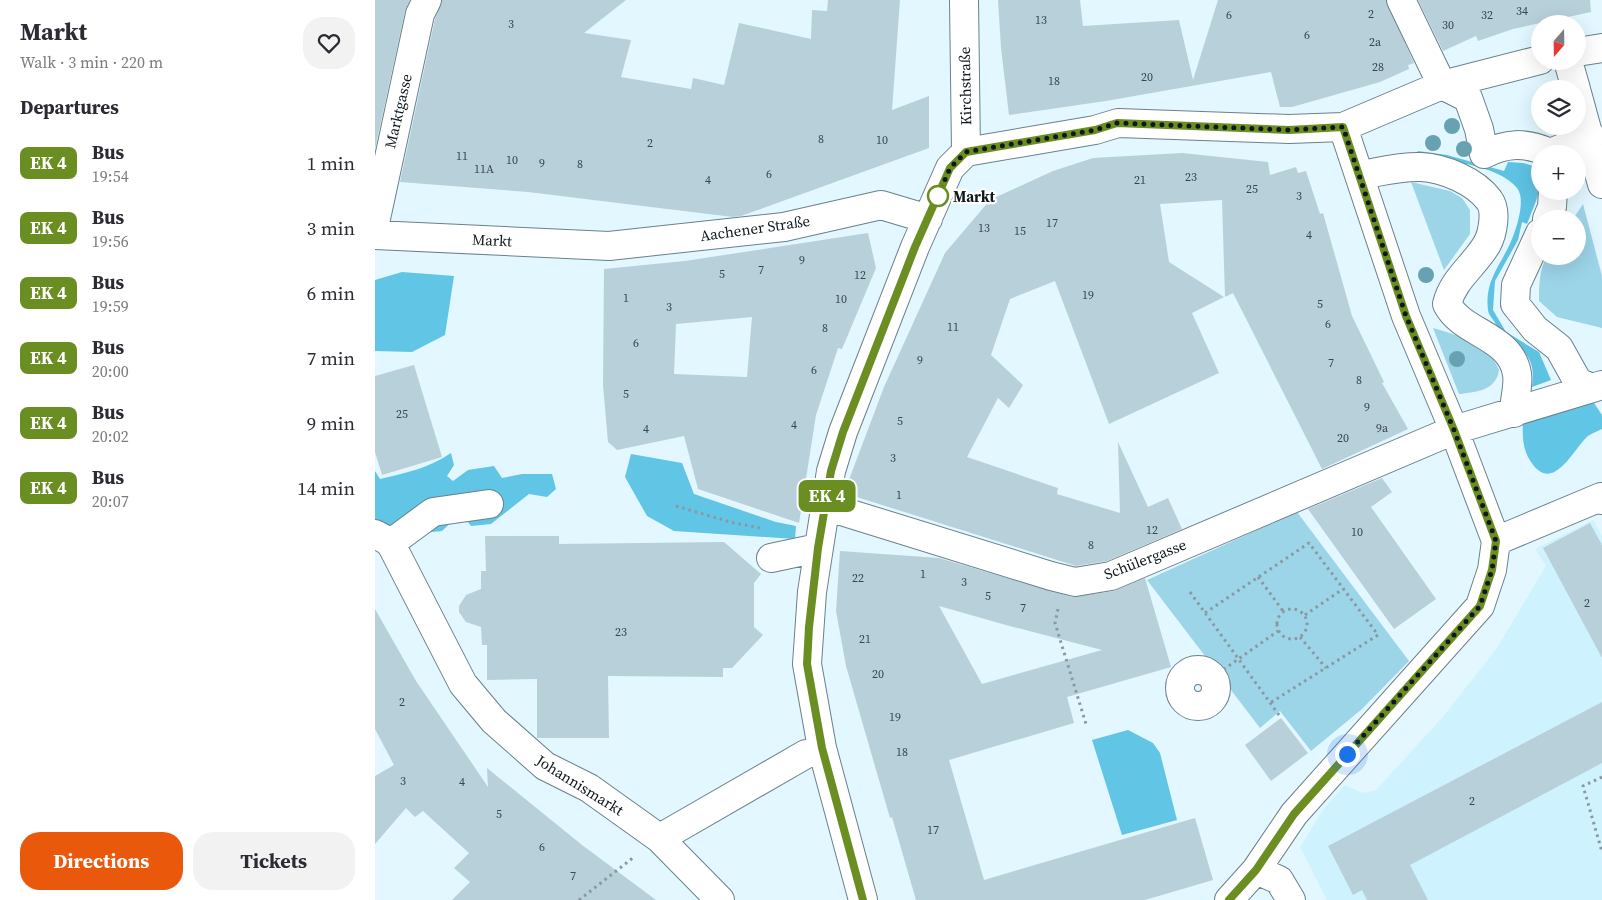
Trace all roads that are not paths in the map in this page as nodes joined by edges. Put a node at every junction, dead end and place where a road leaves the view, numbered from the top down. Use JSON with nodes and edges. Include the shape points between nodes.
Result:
{"nodes":[{"id":1,"x":964,"y":0,"type":"edge"},
{"id":2,"x":1401,"y":0,"type":"edge"},
{"id":3,"x":423,"y":7,"type":"edge"},
{"id":4,"x":1602,"y":48,"type":"edge"},
{"id":5,"x":1586,"y":51,"type":"edge"},
{"id":6,"x":1531,"y":62,"type":"edge"},
{"id":7,"x":1442,"y":85,"type":"junction"},
{"id":8,"x":1586,"y":121,"type":"edge"},
{"id":9,"x":1343,"y":127,"type":"junction"},
{"id":10,"x":1591,"y":136,"type":"junction"},
{"id":11,"x":1533,"y":145,"type":"edge"},
{"id":12,"x":1568,"y":145,"type":"edge"},
{"id":13,"x":966,"y":152,"type":"junction"},
{"id":14,"x":1481,"y":169,"type":"junction"},
{"id":15,"x":1360,"y":176,"type":"junction"},
{"id":16,"x":1602,"y":184,"type":"edge"},
{"id":17,"x":928,"y":218,"type":"junction"},
{"id":18,"x":375,"y":223,"type":"edge"},
{"id":19,"x":375,"y":235,"type":"edge"},
{"id":20,"x":1531,"y":238,"type":"edge"},
{"id":21,"x":609,"y":246,"type":"joint"},
{"id":22,"x":1507,"y":251,"type":"junction"},
{"id":23,"x":1447,"y":304,"type":"junction"},
{"id":24,"x":1406,"y":316,"type":"junction"},
{"id":25,"x":1597,"y":386,"type":"edge"},
{"id":26,"x":1514,"y":413,"type":"junction"},
{"id":27,"x":1454,"y":430,"type":"junction"},
{"id":28,"x":1602,"y":500,"type":"edge"},
{"id":29,"x":489,"y":504,"type":"dead end"},
{"id":30,"x":825,"y":506,"type":"junction"},
{"id":31,"x":383,"y":540,"type":"edge"},
{"id":32,"x":1496,"y":541,"type":"junction"},
{"id":33,"x":818,"y":548,"type":"junction"},
{"id":34,"x":771,"y":558,"type":"dead end"},
{"id":35,"x":1213,"y":677,"type":"road end"},
{"id":36,"x":1177,"y":707,"type":"dead end"},
{"id":37,"x":806,"y":754,"type":"dead end"},
{"id":38,"x":663,"y":836,"type":"junction"},
{"id":39,"x":1256,"y":870,"type":"junction"},
{"id":40,"x":720,"y":900,"type":"edge"},
{"id":41,"x":863,"y":900,"type":"edge"},
{"id":42,"x":1229,"y":900,"type":"edge"},
{"id":43,"x":1291,"y":900,"type":"edge"}],
"edges":[{"from":1,"to":13,"type":"street","name":"Kirchstraße"},
{"from":2,"to":7,"type":"street"},
{"from":3,"to":18,"type":"street","name":"Marktgasse"},
{"from":4,"to":5,"type":"street"},
{"from":6,"to":7,"type":"street"},
{"from":7,"to":9,"type":"street"},
{"from":7,"to":14,"type":"street","via":[[1468,98],[1479,129]]},
{"from":8,"to":10,"type":"street"},
{"from":9,"to":13,"type":"street","via":[[1289,130],[1117,123],[1095,130]]},
{"from":9,"to":15,"type":"street"},
{"from":10,"to":12,"type":"street"},
{"from":10,"to":16,"type":"street"},
{"from":11,"to":14,"type":"street","via":[[1516,143],[1499,147]]},
{"from":13,"to":17,"type":"street","via":[[950,168]]},
{"from":14,"to":15,"type":"street","via":[[1450,174],[1421,167]]},
{"from":14,"to":22,"type":"street","via":[[1493,212],[1492,227]]},
{"from":15,"to":24,"type":"street"},
{"from":17,"to":21,"type":"street","name":"Aachener Straße","via":[[881,205],[784,227]]},
{"from":17,"to":30,"type":"street","via":[[846,424],[831,471]]},
{"from":19,"to":21,"type":"street","name":"Markt"},
{"from":20,"to":22,"type":"street"},
{"from":22,"to":23,"type":"street","via":[[1456,282]]},
{"from":22,"to":25,"type":"street","via":[[1516,285],[1515,304],[1522,316],[1559,348],[1578,382]]},
{"from":23,"to":24,"type":"street"},
{"from":23,"to":26,"type":"street","via":[[1451,313],[1488,336],[1511,356],[1517,374]]},
{"from":24,"to":27,"type":"street"},
{"from":25,"to":26,"type":"street","name":"Schülergasse"},
{"from":26,"to":27,"type":"street","name":"Schülergasse"},
{"from":27,"to":30,"type":"street","name":"Schülergasse","via":[[1111,576],[1075,582]]},
{"from":27,"to":32,"type":"street"},
{"from":28,"to":32,"type":"street","via":[[1601,497]]},
{"from":29,"to":31,"type":"street","via":[[433,512],[395,540]]},
{"from":30,"to":33,"type":"street"},
{"from":31,"to":38,"type":"street","name":"Johannismarkt","via":[[463,684],[494,720],[545,766],[589,788]]},
{"from":32,"to":39,"type":"street","via":[[1492,570],[1480,606],[1294,814]]},
{"from":33,"to":34,"type":"street"},
{"from":33,"to":41,"type":"street","via":[[807,664],[822,748]]},
{"from":35,"to":36,"type":"street","via":[[1216,692],[1212,700],[1197,706]]},
{"from":37,"to":38,"type":"street"},
{"from":38,"to":40,"type":"street","name":"Johannismarkt"},
{"from":39,"to":42,"type":"street"},
{"from":39,"to":43,"type":"street","via":[[1279,880]]}]}
